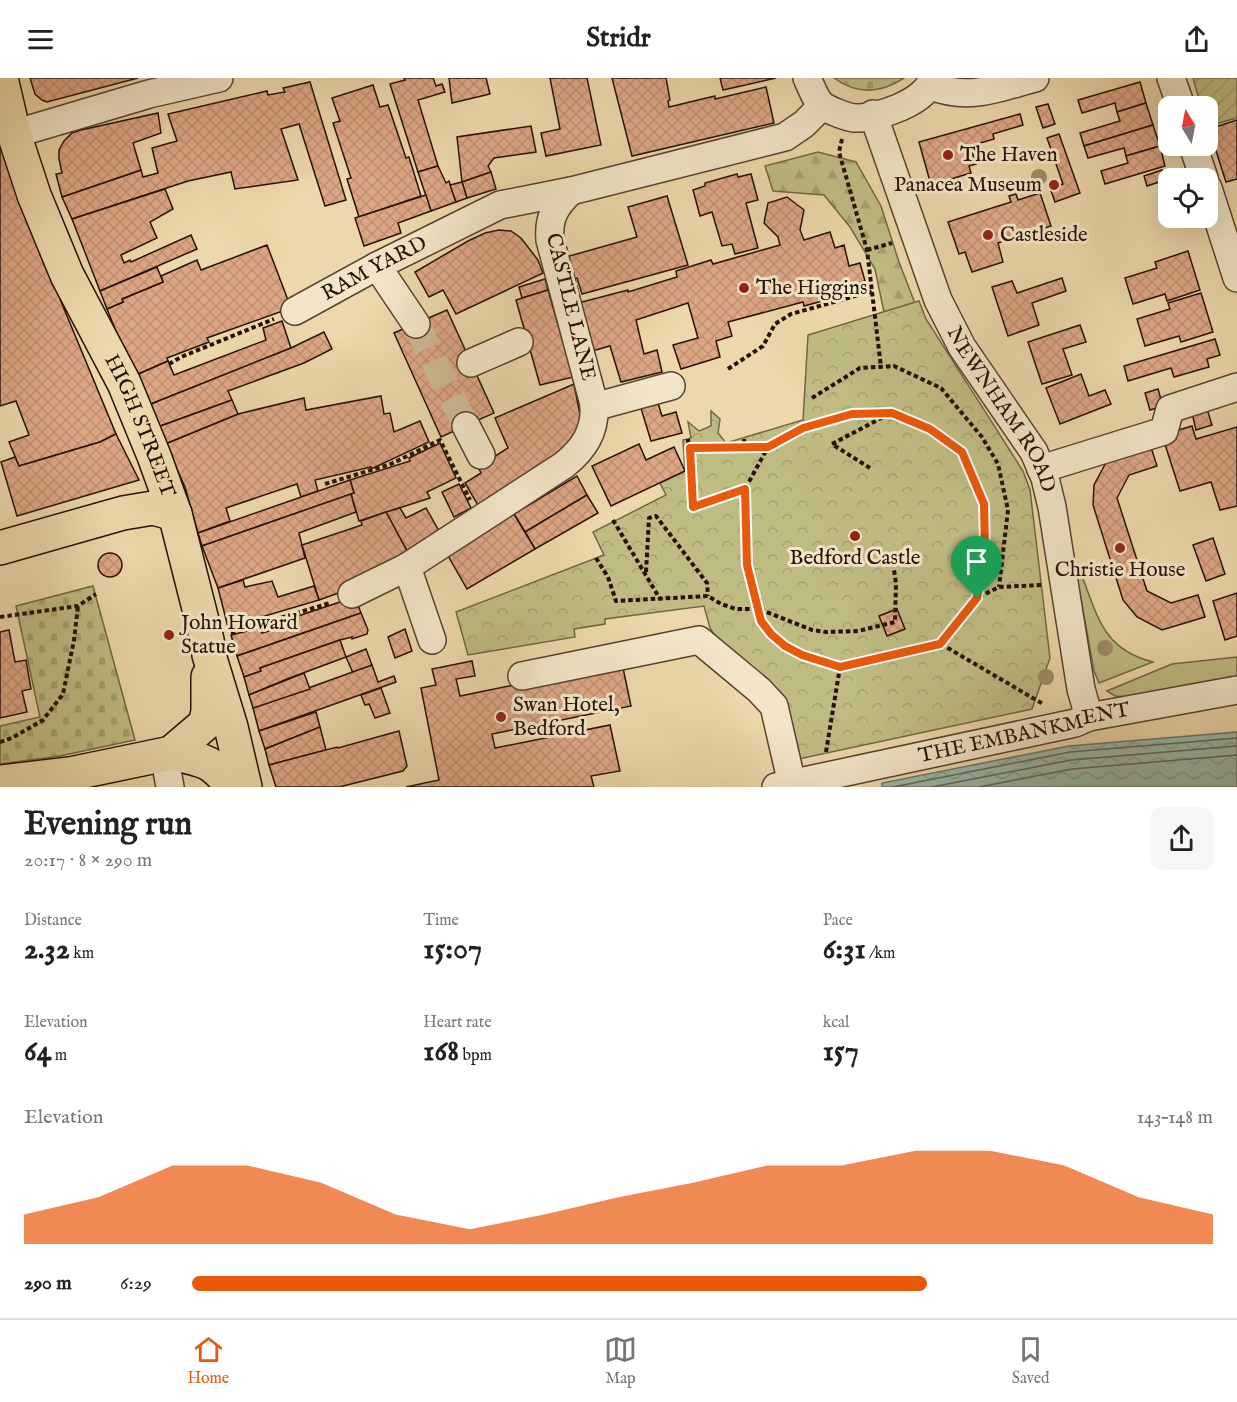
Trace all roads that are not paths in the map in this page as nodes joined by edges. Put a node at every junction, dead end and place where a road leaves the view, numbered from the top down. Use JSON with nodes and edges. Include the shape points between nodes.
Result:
{"nodes":[{"id":1,"x":219,"y":78,"type":"edge"},
{"id":2,"x":807,"y":78,"type":"edge"},
{"id":3,"x":1035,"y":78,"type":"edge"},
{"id":4,"x":1171,"y":78,"type":"edge"},
{"id":5,"x":931,"y":82,"type":"edge"},
{"id":6,"x":1177,"y":96,"type":"edge"},
{"id":7,"x":5,"y":105,"type":"edge"},
{"id":8,"x":822,"y":106,"type":"junction"},
{"id":9,"x":860,"y":115,"type":"junction"},
{"id":10,"x":571,"y":191,"type":"junction"},
{"id":11,"x":1218,"y":219,"type":"edge"},
{"id":12,"x":376,"y":266,"type":"junction"},
{"id":13,"x":1237,"y":278,"type":"edge"},
{"id":14,"x":295,"y":311,"type":"road end"},
{"id":15,"x":416,"y":324,"type":"tunnel mouth"},
{"id":16,"x":519,"y":342,"type":"dead end"},
{"id":17,"x":471,"y":363,"type":"dead end"},
{"id":18,"x":671,"y":386,"type":"dead end"},
{"id":19,"x":1237,"y":387,"type":"edge"},
{"id":20,"x":594,"y":407,"type":"junction"},
{"id":21,"x":466,"y":426,"type":"tunnel mouth"},
{"id":22,"x":481,"y":455,"type":"dead end"},
{"id":23,"x":1041,"y":470,"type":"junction"},
{"id":24,"x":175,"y":514,"type":"junction"},
{"id":25,"x":0,"y":548,"type":"edge"},
{"id":26,"x":407,"y":567,"type":"junction"},
{"id":27,"x":352,"y":594,"type":"road end"},
{"id":28,"x":432,"y":640,"type":"dead end"},
{"id":29,"x":208,"y":647,"type":"junction"},
{"id":30,"x":522,"y":676,"type":"dead end"},
{"id":31,"x":1237,"y":690,"type":"edge"},
{"id":32,"x":1082,"y":720,"type":"junction"},
{"id":33,"x":168,"y":753,"type":"junction"},
{"id":34,"x":0,"y":782,"type":"edge"},
{"id":35,"x":784,"y":785,"type":"edge"},
{"id":36,"x":170,"y":787,"type":"edge"},
{"id":37,"x":232,"y":787,"type":"edge"},
{"id":38,"x":245,"y":787,"type":"edge"}],
"edges":[{"from":1,"to":7,"type":"street","via":[[149,94]]},
{"from":2,"to":8,"type":"street"},
{"from":3,"to":5,"type":"street","via":[[972,94],[944,91]]},
{"from":4,"to":6,"type":"street"},
{"from":5,"to":9,"type":"street","via":[[913,101],[894,110]]},
{"from":7,"to":24,"type":"main road","name":"HIGH STREET","via":[[34,195],[67,275],[124,383]]},
{"from":8,"to":9,"type":"street"},
{"from":8,"to":10,"type":"street","via":[[785,138]]},
{"from":9,"to":23,"type":"street","name":"NEWNHAM ROAD","via":[[938,300],[962,347],[1022,433]]},
{"from":10,"to":12,"type":"street","name":"RAM YARD","via":[[500,205]]},
{"from":10,"to":20,"type":"street","name":"CASTLE LANE","via":[[552,214],[550,240]]},
{"from":11,"to":13,"type":"street"},
{"from":12,"to":14,"type":"street","name":"RAM YARD"},
{"from":12,"to":15,"type":"street"},
{"from":16,"to":17,"type":"street"},
{"from":18,"to":20,"type":"street"},
{"from":19,"to":23,"type":"street","via":[[1170,409],[1164,431]]},
{"from":20,"to":26,"type":"street","name":"CASTLE LANE","via":[[592,431],[578,454]]},
{"from":21,"to":22,"type":"street"},
{"from":23,"to":32,"type":"street","name":"NEWNHAM ROAD","via":[[1052,507],[1082,690]]},
{"from":24,"to":25,"type":"main road","via":[[153,508],[123,513]]},
{"from":24,"to":29,"type":"main road","name":"HIGH STREET"},
{"from":26,"to":27,"type":"street","name":"CASTLE LANE"},
{"from":26,"to":28,"type":"street"},
{"from":29,"to":33,"type":"main road","via":[[205,724]]},
{"from":29,"to":38,"type":"main road","name":"HIGH STREET"},
{"from":30,"to":35,"type":"street","via":[[699,640],[774,706]]},
{"from":31,"to":32,"type":"street","name":"THE EMBANKMENT"},
{"from":32,"to":35,"type":"street","name":"THE EMBANKMENT"},
{"from":33,"to":34,"type":"main road","via":[[70,774]]},
{"from":33,"to":36,"type":"street"},
{"from":33,"to":37,"type":"main road","via":[[203,760],[220,770]]}]}
